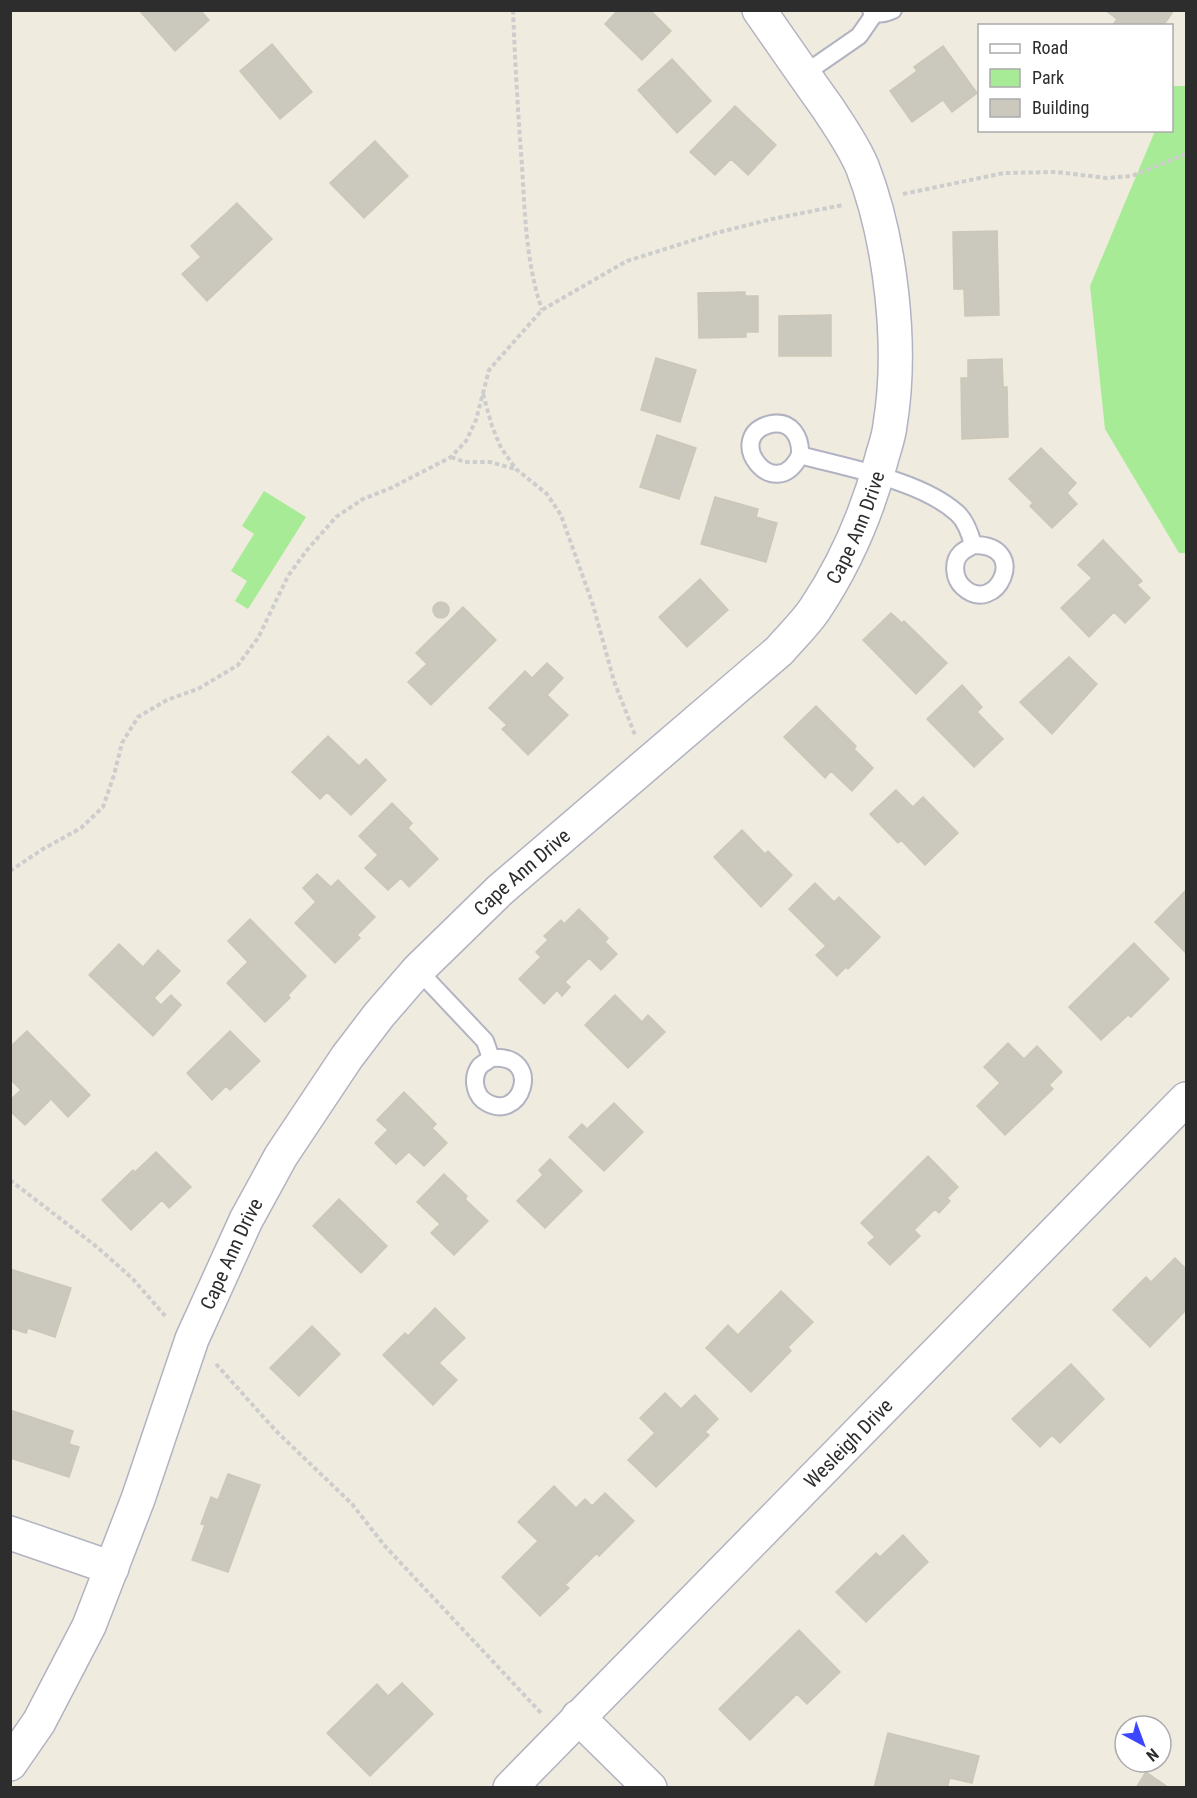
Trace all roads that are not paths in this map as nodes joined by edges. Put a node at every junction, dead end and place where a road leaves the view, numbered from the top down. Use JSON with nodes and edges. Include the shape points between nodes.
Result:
{"nodes":[{"id":1,"x":759,"y":10,"type":"edge"},
{"id":2,"x":893,"y":10,"type":"edge"},
{"id":3,"x":873,"y":12,"type":"edge"},
{"id":4,"x":804,"y":74,"type":"junction"},
{"id":5,"x":800,"y":455,"type":"dead end"},
{"id":6,"x":877,"y":476,"type":"junction"},
{"id":7,"x":973,"y":545,"type":"dead end"},
{"id":8,"x":417,"y":970,"type":"junction"},
{"id":9,"x":491,"y":1058,"type":"dead end"},
{"id":10,"x":1186,"y":1099,"type":"edge"},
{"id":11,"x":10,"y":1533,"type":"edge"},
{"id":12,"x":112,"y":1568,"type":"junction"},
{"id":13,"x":569,"y":1726,"type":"junction"},
{"id":14,"x":10,"y":1764,"type":"edge"},
{"id":15,"x":510,"y":1788,"type":"edge"},
{"id":16,"x":650,"y":1788,"type":"edge"}],
"edges":[{"from":1,"to":4,"type":"street","name":"Cape Ann Drive"},
{"from":2,"to":3,"type":"lane","via":[[885,14]]},
{"from":3,"to":4,"type":"lane","via":[[859,36]]},
{"from":4,"to":6,"type":"street","name":"Cape Ann Drive","via":[[861,164],[884,246],[890,281],[894,388],[890,427]]},
{"from":5,"to":6,"type":"lane"},
{"from":6,"to":7,"type":"lane","via":[[919,489],[958,514]]},
{"from":6,"to":8,"type":"street","name":"Cape Ann Drive","via":[[836,573],[814,611],[779,651],[500,890]]},
{"from":8,"to":9,"type":"lane","via":[[485,1041]]},
{"from":8,"to":12,"type":"street","name":"Cape Ann Drive","via":[[347,1057],[281,1156],[246,1220],[192,1340]]},
{"from":10,"to":13,"type":"street","name":"Wesleigh Drive"},
{"from":11,"to":12,"type":"street"},
{"from":12,"to":14,"type":"street","name":"Cape Ann Drive","via":[[66,1672]]},
{"from":13,"to":15,"type":"street","name":"Wesleigh Drive"},
{"from":13,"to":16,"type":"street"}]}
